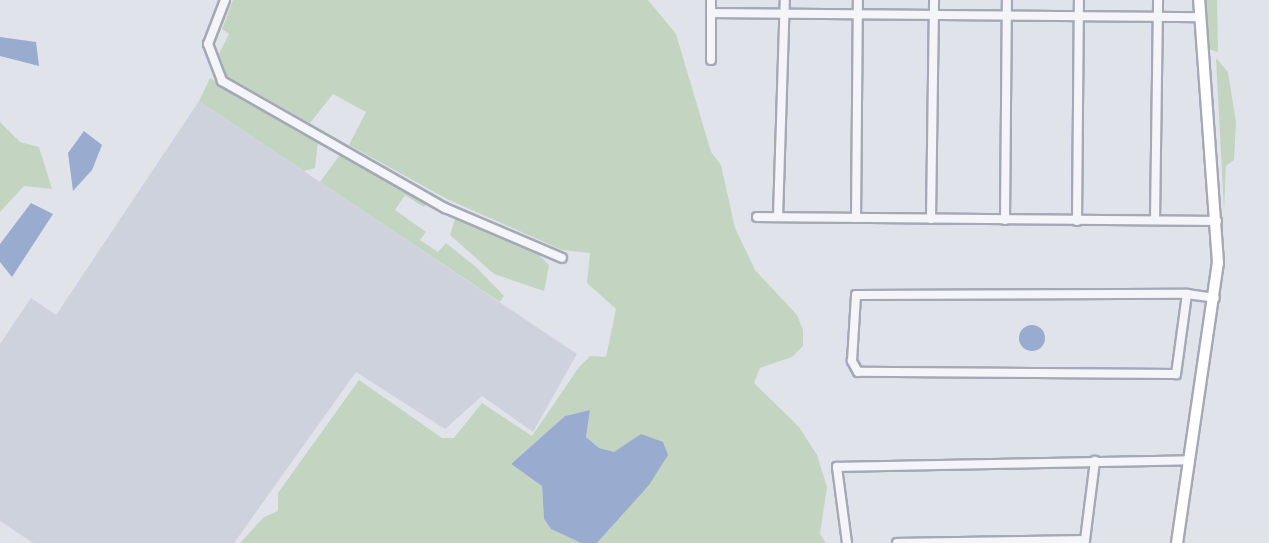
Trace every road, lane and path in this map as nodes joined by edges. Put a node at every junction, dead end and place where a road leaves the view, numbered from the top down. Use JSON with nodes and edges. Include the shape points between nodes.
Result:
{"nodes":[{"id":1,"x":225,"y":0,"type":"edge"},
{"id":2,"x":711,"y":0,"type":"edge"},
{"id":3,"x":785,"y":0,"type":"edge"},
{"id":4,"x":858,"y":0,"type":"edge"},
{"id":5,"x":934,"y":0,"type":"edge"},
{"id":6,"x":1007,"y":0,"type":"edge"},
{"id":7,"x":1079,"y":0,"type":"edge"},
{"id":8,"x":1158,"y":0,"type":"edge"},
{"id":9,"x":1199,"y":0,"type":"edge"},
{"id":10,"x":711,"y":13,"type":"junction"},
{"id":11,"x":785,"y":13,"type":"junction"},
{"id":12,"x":858,"y":14,"type":"junction"},
{"id":13,"x":933,"y":15,"type":"junction"},
{"id":14,"x":1007,"y":15,"type":"junction"},
{"id":15,"x":1079,"y":16,"type":"junction"},
{"id":16,"x":1158,"y":17,"type":"junction"},
{"id":17,"x":1201,"y":17,"type":"junction"},
{"id":18,"x":711,"y":60,"type":"dead end"},
{"id":19,"x":757,"y":217,"type":"dead end"},
{"id":20,"x":778,"y":217,"type":"junction"},
{"id":21,"x":856,"y":218,"type":"junction"},
{"id":22,"x":931,"y":219,"type":"junction"},
{"id":23,"x":1006,"y":220,"type":"junction"},
{"id":24,"x":1155,"y":220,"type":"junction"},
{"id":25,"x":1077,"y":221,"type":"junction"},
{"id":26,"x":1217,"y":221,"type":"junction"},
{"id":27,"x":562,"y":258,"type":"dead end"},
{"id":28,"x":1187,"y":294,"type":"junction"},
{"id":29,"x":1215,"y":298,"type":"junction"},
{"id":30,"x":1189,"y":460,"type":"junction"},
{"id":31,"x":1095,"y":461,"type":"junction"},
{"id":32,"x":847,"y":543,"type":"edge"},
{"id":33,"x":897,"y":543,"type":"edge"},
{"id":34,"x":1177,"y":543,"type":"edge"}],
"edges":[{"from":1,"to":27,"type":"street","via":[[208,44],[222,81],[444,208]]},
{"from":2,"to":10,"type":"street"},
{"from":3,"to":11,"type":"street"},
{"from":4,"to":12,"type":"street"},
{"from":5,"to":13,"type":"street"},
{"from":6,"to":14,"type":"street"},
{"from":7,"to":15,"type":"street"},
{"from":8,"to":16,"type":"street"},
{"from":9,"to":17,"type":"main road"},
{"from":10,"to":11,"type":"street"},
{"from":10,"to":18,"type":"street"},
{"from":11,"to":12,"type":"street"},
{"from":11,"to":20,"type":"street"},
{"from":12,"to":13,"type":"street"},
{"from":12,"to":21,"type":"street"},
{"from":13,"to":14,"type":"street"},
{"from":13,"to":22,"type":"street"},
{"from":14,"to":15,"type":"street"},
{"from":14,"to":23,"type":"street"},
{"from":15,"to":16,"type":"street"},
{"from":15,"to":25,"type":"street"},
{"from":16,"to":17,"type":"street"},
{"from":16,"to":24,"type":"street"},
{"from":17,"to":26,"type":"main road"},
{"from":19,"to":20,"type":"street"},
{"from":20,"to":21,"type":"street"},
{"from":21,"to":22,"type":"street"},
{"from":22,"to":23,"type":"street"},
{"from":23,"to":25,"type":"street"},
{"from":24,"to":25,"type":"street"},
{"from":24,"to":26,"type":"street"},
{"from":26,"to":29,"type":"main road"},
{"from":28,"to":28,"type":"street","via":[[856,295],[852,361],[858,372],[1176,374],[1181,366]]},
{"from":28,"to":29,"type":"street"},
{"from":29,"to":30,"type":"main road"},
{"from":30,"to":31,"type":"street"},
{"from":30,"to":34,"type":"main road"},
{"from":31,"to":32,"type":"street","via":[[837,467]]},
{"from":31,"to":33,"type":"street","via":[[1084,540]]}]}
